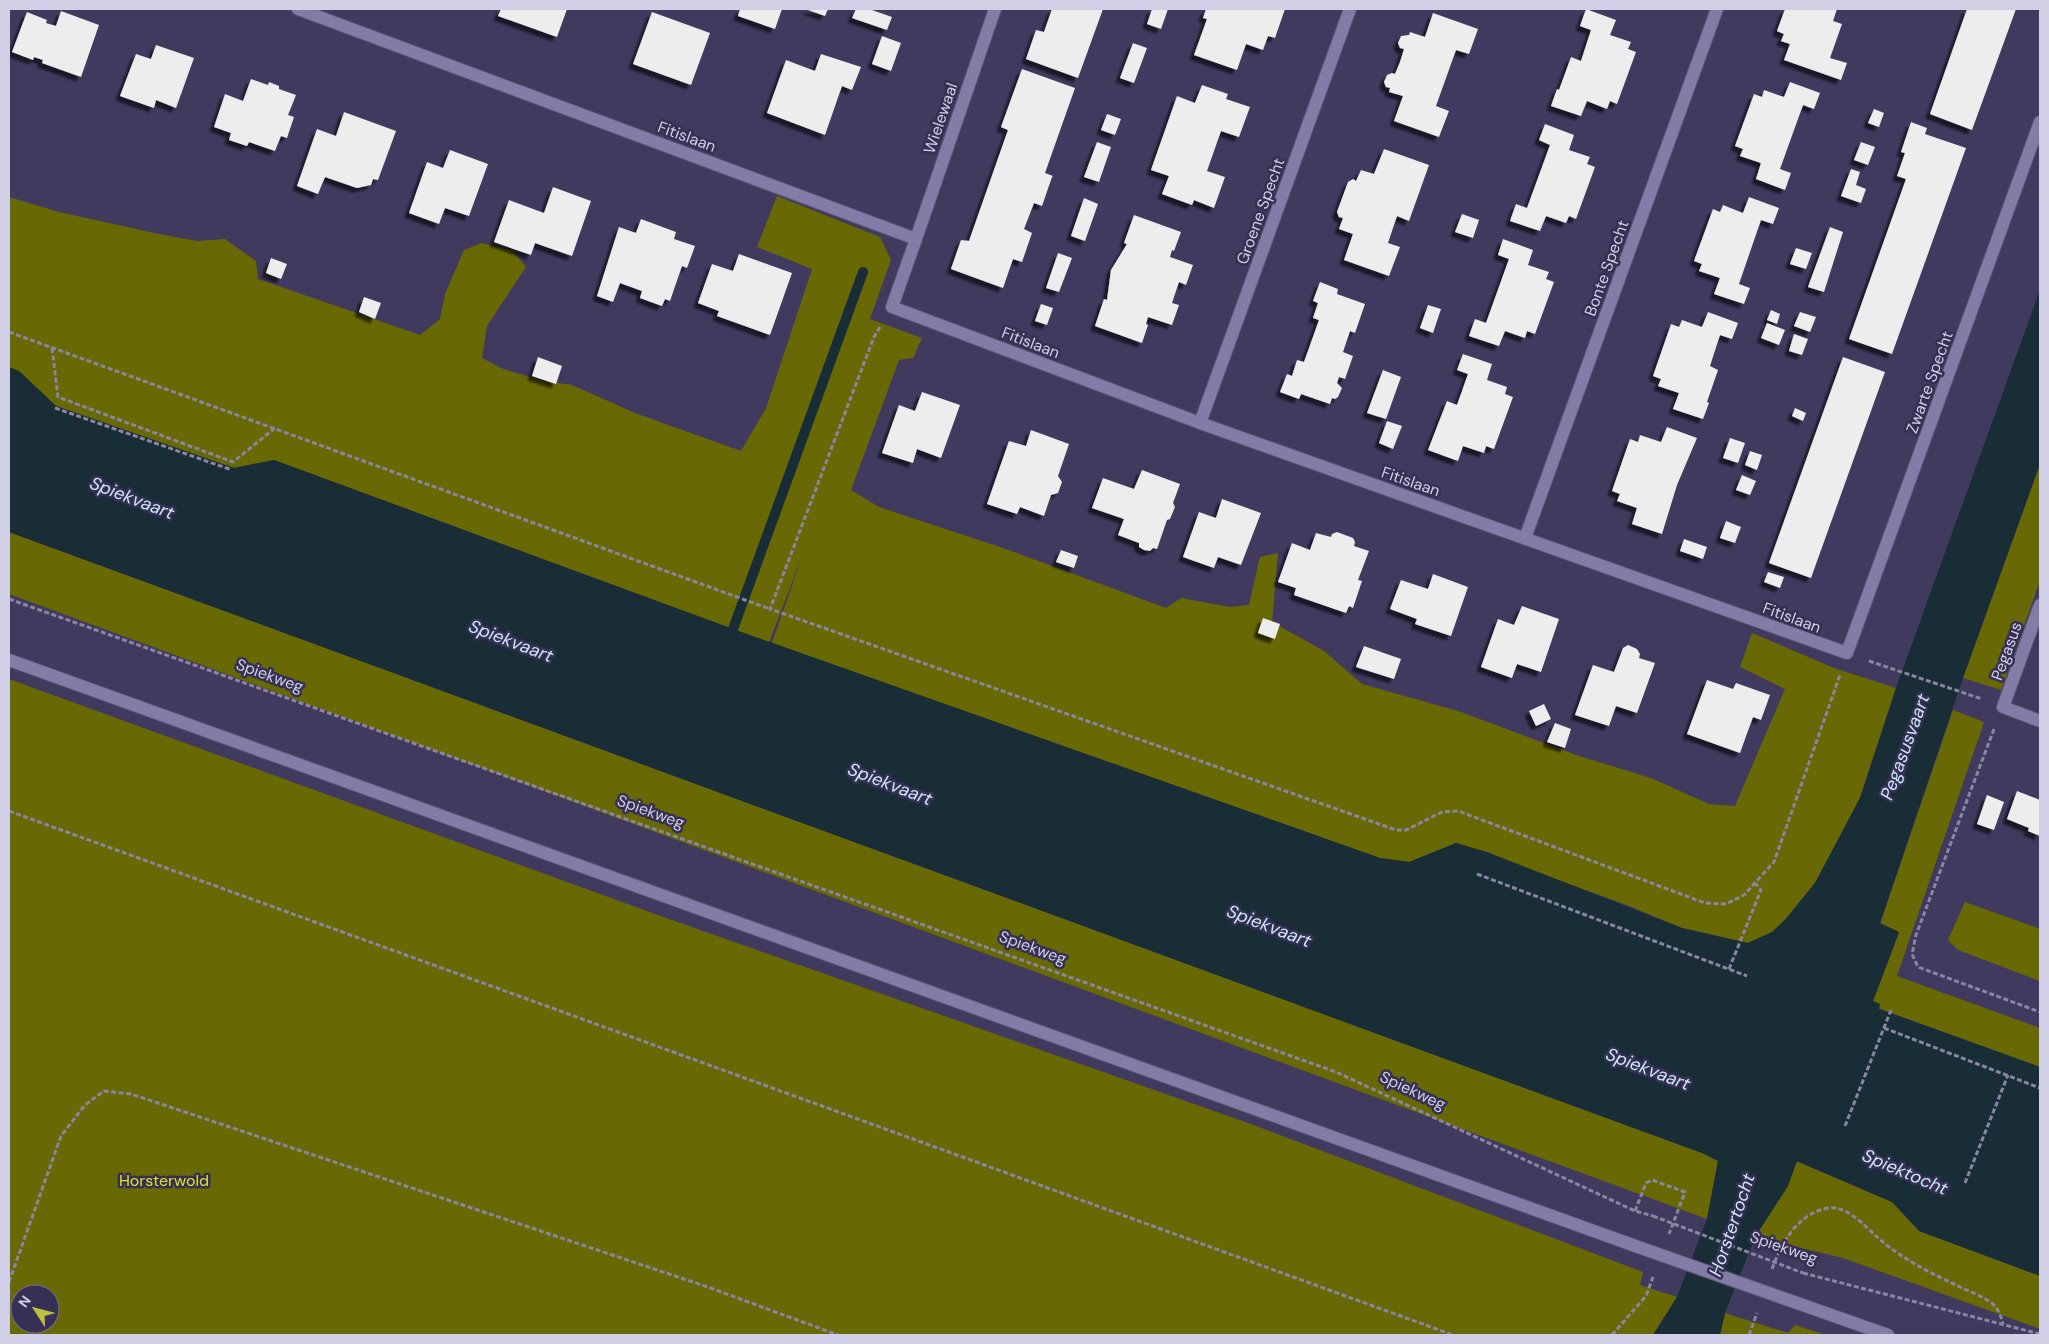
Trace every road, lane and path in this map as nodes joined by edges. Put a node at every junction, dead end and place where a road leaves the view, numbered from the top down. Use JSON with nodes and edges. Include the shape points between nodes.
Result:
{"nodes":[{"id":1,"x":298,"y":9,"type":"edge"},
{"id":2,"x":995,"y":9,"type":"edge"},
{"id":3,"x":1350,"y":9,"type":"edge"},
{"id":4,"x":1717,"y":9,"type":"edge"},
{"id":5,"x":2040,"y":122,"type":"edge"},
{"id":6,"x":916,"y":238,"type":"junction"},
{"id":7,"x":892,"y":307,"type":"junction"},
{"id":8,"x":9,"y":332,"type":"edge"},
{"id":9,"x":52,"y":348,"type":"junction"},
{"id":10,"x":55,"y":408,"type":"dead end"},
{"id":11,"x":1200,"y":423,"type":"junction"},
{"id":12,"x":275,"y":428,"type":"junction"},
{"id":13,"x":232,"y":470,"type":"dead end"},
{"id":14,"x":1525,"y":538,"type":"junction"},
{"id":15,"x":9,"y":599,"type":"edge"},
{"id":16,"x":2040,"y":605,"type":"edge"},
{"id":17,"x":770,"y":609,"type":"junction"},
{"id":18,"x":1847,"y":654,"type":"junction"},
{"id":19,"x":9,"y":660,"type":"edge"},
{"id":20,"x":1868,"y":661,"type":"dead end"},
{"id":21,"x":1983,"y":700,"type":"dead end"},
{"id":22,"x":2003,"y":707,"type":"junction"},
{"id":23,"x":2040,"y":721,"type":"edge"},
{"id":24,"x":9,"y":811,"type":"edge"},
{"id":25,"x":1477,"y":874,"type":"dead end"},
{"id":26,"x":1756,"y":884,"type":"junction"},
{"id":27,"x":1729,"y":969,"type":"junction"},
{"id":28,"x":1747,"y":976,"type":"dead end"},
{"id":29,"x":1891,"y":1010,"type":"dead end"},
{"id":30,"x":2040,"y":1012,"type":"edge"},
{"id":31,"x":1884,"y":1028,"type":"junction"},
{"id":32,"x":2008,"y":1076,"type":"junction"},
{"id":33,"x":2040,"y":1088,"type":"edge"},
{"id":34,"x":1845,"y":1126,"type":"dead end"},
{"id":35,"x":1965,"y":1183,"type":"dead end"},
{"id":36,"x":1665,"y":1185,"type":"dead end"},
{"id":37,"x":1635,"y":1211,"type":"junction"},
{"id":38,"x":1772,"y":1271,"type":"dead end"},
{"id":39,"x":9,"y":1282,"type":"edge"},
{"id":40,"x":1646,"y":1296,"type":"dead end"},
{"id":41,"x":1759,"y":1308,"type":"dead end"},
{"id":42,"x":2003,"y":1324,"type":"junction"},
{"id":43,"x":2040,"y":1334,"type":"edge"},
{"id":44,"x":838,"y":1335,"type":"edge"},
{"id":45,"x":1453,"y":1335,"type":"edge"},
{"id":46,"x":1612,"y":1335,"type":"edge"},
{"id":47,"x":1749,"y":1335,"type":"edge"},
{"id":48,"x":1888,"y":1335,"type":"edge"}],
"edges":[{"from":1,"to":6,"type":"street","name":"Fitislaan"},
{"from":2,"to":6,"type":"street","name":"Wielewaal"},
{"from":3,"to":11,"type":"street","name":"Groene Specht"},
{"from":4,"to":14,"type":"street","name":"Bonte Specht"},
{"from":5,"to":18,"type":"street","name":"Zwarte Specht"},
{"from":6,"to":7,"type":"street"},
{"from":7,"to":11,"type":"street","name":"Fitislaan"},
{"from":7,"to":17,"type":"path","via":[[874,337]]},
{"from":8,"to":9,"type":"path"},
{"from":9,"to":12,"type":"path"},
{"from":9,"to":12,"type":"path","via":[[58,396],[233,462]]},
{"from":10,"to":13,"type":"path"},
{"from":11,"to":14,"type":"street","name":"Fitislaan"},
{"from":12,"to":17,"type":"path"},
{"from":14,"to":18,"type":"street","name":"Fitislaan"},
{"from":15,"to":37,"type":"path","name":"Spiekweg","via":[[1336,1072]]},
{"from":16,"to":22,"type":"street","name":"Pegasus"},
{"from":17,"to":26,"type":"path","via":[[1396,830],[1406,830],[1442,812],[1458,810],[1705,903],[1726,904],[1744,896]]},
{"from":18,"to":26,"type":"path","via":[[1774,862]]},
{"from":19,"to":48,"type":"street","bridge":true},
{"from":20,"to":21,"type":"path"},
{"from":22,"to":23,"type":"street"},
{"from":22,"to":30,"type":"path","via":[[1912,954],[1918,967]]},
{"from":24,"to":45,"type":"path"},
{"from":25,"to":27,"type":"path"},
{"from":26,"to":27,"type":"path","via":[[1761,890]]},
{"from":27,"to":28,"type":"path"},
{"from":29,"to":31,"type":"path"},
{"from":31,"to":32,"type":"path"},
{"from":31,"to":34,"type":"path"},
{"from":32,"to":33,"type":"path"},
{"from":32,"to":35,"type":"path"},
{"from":36,"to":37,"type":"path","via":[[1652,1180],[1646,1183]]},
{"from":37,"to":42,"type":"path","name":"Spiekweg","bridge":true,"via":[[1803,1273]]},
{"from":38,"to":42,"type":"path","via":[[1778,1252],[1791,1230],[1809,1215],[1829,1208],[1845,1211],[1887,1246],[1918,1266],[1991,1302],[2000,1312]]},
{"from":39,"to":44,"type":"path","via":[[61,1136],[85,1105],[104,1091],[131,1094],[704,1286]]},
{"from":40,"to":46,"type":"path"},
{"from":41,"to":47,"type":"path"},
{"from":42,"to":43,"type":"path","name":"Spiekweg"}]}
